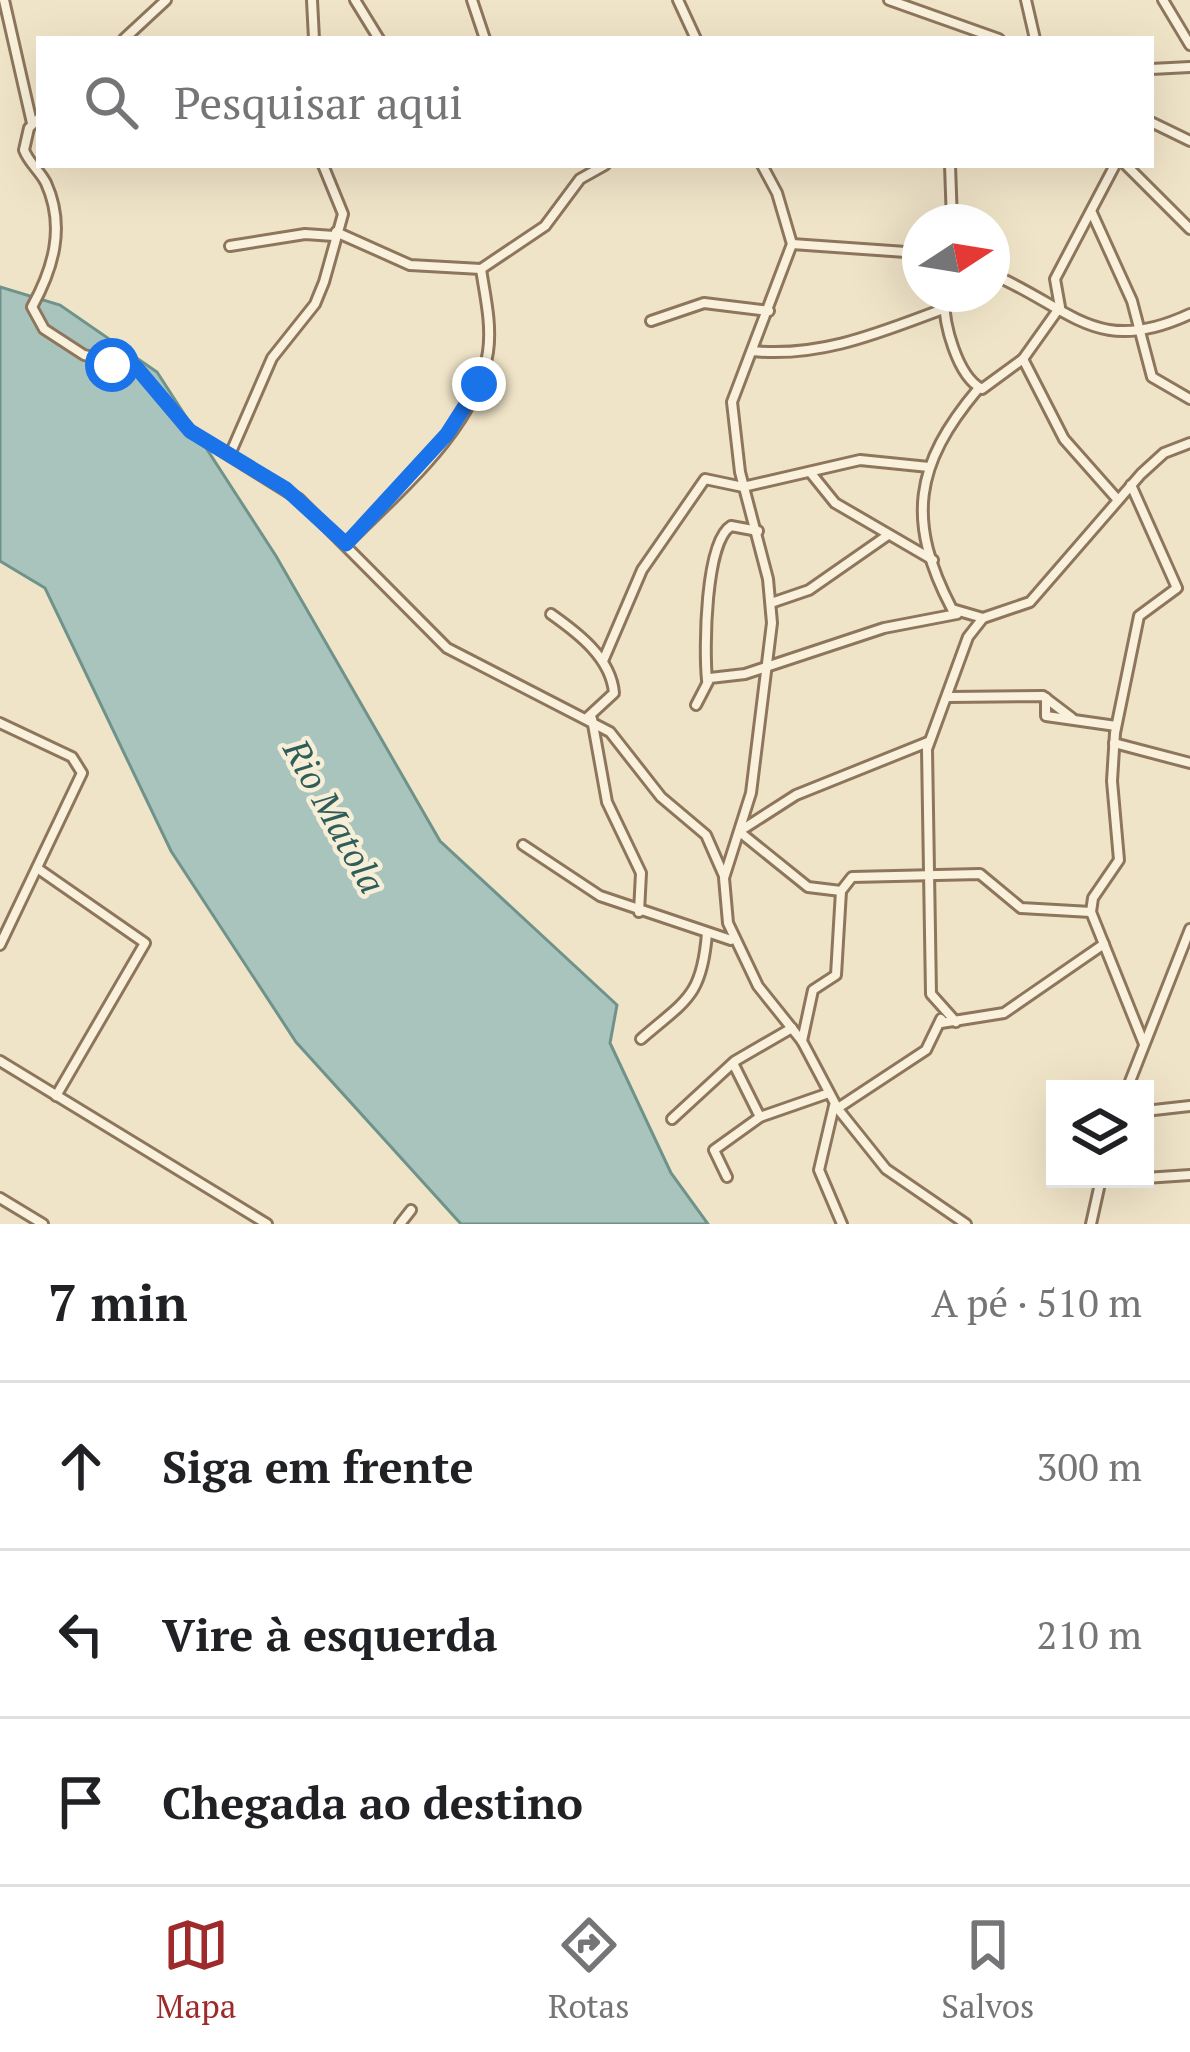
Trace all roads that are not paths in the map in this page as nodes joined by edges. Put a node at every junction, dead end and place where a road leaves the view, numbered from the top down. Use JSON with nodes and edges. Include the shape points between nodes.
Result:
{"nodes":[{"id":1,"x":4,"y":0,"type":"edge"},
{"id":2,"x":166,"y":0,"type":"edge"},
{"id":3,"x":313,"y":0,"type":"edge"},
{"id":4,"x":355,"y":0,"type":"edge"},
{"id":5,"x":472,"y":0,"type":"edge"},
{"id":6,"x":678,"y":0,"type":"edge"},
{"id":7,"x":890,"y":0,"type":"edge"},
{"id":8,"x":923,"y":0,"type":"edge"},
{"id":9,"x":1026,"y":0,"type":"edge"},
{"id":10,"x":1163,"y":0,"type":"edge"},
{"id":11,"x":925,"y":14,"type":"junction"},
{"id":12,"x":127,"y":36,"type":"edge"},
{"id":13,"x":314,"y":36,"type":"edge"},
{"id":14,"x":377,"y":36,"type":"edge"},
{"id":15,"x":484,"y":36,"type":"edge"},
{"id":16,"x":695,"y":36,"type":"edge"},
{"id":17,"x":990,"y":36,"type":"edge"},
{"id":18,"x":1034,"y":36,"type":"edge"},
{"id":19,"x":1190,"y":45,"type":"edge"},
{"id":20,"x":1190,"y":67,"type":"edge"},
{"id":21,"x":1154,"y":69,"type":"edge"},
{"id":22,"x":36,"y":120,"type":"edge"},
{"id":23,"x":1154,"y":123,"type":"edge"},
{"id":24,"x":1190,"y":141,"type":"edge"},
{"id":25,"x":324,"y":168,"type":"edge"},
{"id":26,"x":599,"y":168,"type":"edge"},
{"id":27,"x":764,"y":168,"type":"edge"},
{"id":28,"x":950,"y":168,"type":"edge"},
{"id":29,"x":1113,"y":168,"type":"edge"},
{"id":30,"x":1129,"y":168,"type":"edge"},
{"id":31,"x":951,"y":204,"type":"edge"},
{"id":32,"x":1091,"y":212,"type":"junction"},
{"id":33,"x":1190,"y":229,"type":"edge"},
{"id":34,"x":335,"y":234,"type":"junction"},
{"id":35,"x":792,"y":244,"type":"junction"},
{"id":36,"x":230,"y":246,"type":"dead end"},
{"id":37,"x":902,"y":252,"type":"edge"},
{"id":38,"x":481,"y":269,"type":"junction"},
{"id":39,"x":1010,"y":283,"type":"edge"},
{"id":40,"x":1060,"y":307,"type":"junction"},
{"id":41,"x":770,"y":311,"type":"junction"},
{"id":42,"x":932,"y":312,"type":"edge"},
{"id":43,"x":944,"y":312,"type":"edge"},
{"id":44,"x":1190,"y":314,"type":"edge"},
{"id":45,"x":651,"y":321,"type":"dead end"},
{"id":46,"x":1142,"y":332,"type":"junction"},
{"id":47,"x":752,"y":351,"type":"junction"},
{"id":48,"x":1023,"y":359,"type":"junction"},
{"id":49,"x":978,"y":389,"type":"junction"},
{"id":50,"x":1190,"y":399,"type":"edge"},
{"id":51,"x":1190,"y":443,"type":"edge"},
{"id":52,"x":231,"y":452,"type":"junction"},
{"id":53,"x":929,"y":467,"type":"junction"},
{"id":54,"x":810,"y":472,"type":"junction"},
{"id":55,"x":1131,"y":485,"type":"junction"},
{"id":56,"x":743,"y":487,"type":"junction"},
{"id":57,"x":1118,"y":500,"type":"junction"},
{"id":58,"x":759,"y":531,"type":"junction"},
{"id":59,"x":888,"y":535,"type":"junction"},
{"id":60,"x":346,"y":544,"type":"junction"},
{"id":61,"x":933,"y":560,"type":"junction"},
{"id":62,"x":771,"y":603,"type":"junction"},
{"id":63,"x":551,"y":614,"type":"dead end"},
{"id":64,"x":957,"y":614,"type":"junction"},
{"id":65,"x":983,"y":618,"type":"junction"},
{"id":66,"x":603,"y":661,"type":"junction"},
{"id":67,"x":767,"y":664,"type":"junction"},
{"id":68,"x":707,"y":680,"type":"junction"},
{"id":69,"x":948,"y":697,"type":"junction"},
{"id":70,"x":696,"y":706,"type":"dead end"},
{"id":71,"x":590,"y":718,"type":"junction"},
{"id":72,"x":0,"y":724,"type":"edge"},
{"id":73,"x":1116,"y":726,"type":"junction"},
{"id":74,"x":929,"y":741,"type":"junction"},
{"id":75,"x":1114,"y":743,"type":"junction"},
{"id":76,"x":1190,"y":763,"type":"edge"},
{"id":77,"x":742,"y":831,"type":"junction"},
{"id":78,"x":523,"y":845,"type":"dead end"},
{"id":79,"x":38,"y":868,"type":"junction"},
{"id":80,"x":932,"y":872,"type":"junction"},
{"id":81,"x":724,"y":878,"type":"junction"},
{"id":82,"x":841,"y":891,"type":"junction"},
{"id":83,"x":638,"y":912,"type":"junction"},
{"id":84,"x":1091,"y":912,"type":"junction"},
{"id":85,"x":1190,"y":929,"type":"edge"},
{"id":86,"x":707,"y":933,"type":"junction"},
{"id":87,"x":732,"y":940,"type":"junction"},
{"id":88,"x":1104,"y":944,"type":"junction"},
{"id":89,"x":0,"y":945,"type":"edge"},
{"id":90,"x":941,"y":1011,"type":"junction"},
{"id":91,"x":956,"y":1022,"type":"junction"},
{"id":92,"x":941,"y":1023,"type":"junction"},
{"id":93,"x":792,"y":1028,"type":"junction"},
{"id":94,"x":641,"y":1039,"type":"dead end"},
{"id":95,"x":802,"y":1041,"type":"junction"},
{"id":96,"x":1144,"y":1044,"type":"junction"},
{"id":97,"x":0,"y":1061,"type":"edge"},
{"id":98,"x":733,"y":1063,"type":"junction"},
{"id":99,"x":1130,"y":1080,"type":"edge"},
{"id":100,"x":829,"y":1093,"type":"junction"},
{"id":101,"x":56,"y":1096,"type":"junction"},
{"id":102,"x":836,"y":1106,"type":"junction"},
{"id":103,"x":1190,"y":1106,"type":"edge"},
{"id":104,"x":1154,"y":1110,"type":"edge"},
{"id":105,"x":760,"y":1117,"type":"junction"},
{"id":106,"x":672,"y":1118,"type":"dead end"},
{"id":107,"x":1190,"y":1175,"type":"edge"},
{"id":108,"x":727,"y":1177,"type":"dead end"},
{"id":109,"x":1154,"y":1177,"type":"edge"},
{"id":110,"x":1099,"y":1188,"type":"edge"},
{"id":111,"x":0,"y":1198,"type":"edge"},
{"id":112,"x":412,"y":1210,"type":"dead end"},
{"id":113,"x":44,"y":1224,"type":"edge"},
{"id":114,"x":267,"y":1224,"type":"edge"},
{"id":115,"x":400,"y":1224,"type":"edge"},
{"id":116,"x":842,"y":1224,"type":"edge"},
{"id":117,"x":965,"y":1224,"type":"edge"},
{"id":118,"x":1090,"y":1224,"type":"edge"}],
"edges":[{"from":1,"to":22,"type":"street"},
{"from":2,"to":12,"type":"street"},
{"from":3,"to":13,"type":"street"},
{"from":4,"to":14,"type":"street"},
{"from":5,"to":15,"type":"street"},
{"from":6,"to":16,"type":"street"},
{"from":7,"to":11,"type":"street"},
{"from":8,"to":11,"type":"street"},
{"from":9,"to":18,"type":"street"},
{"from":10,"to":19,"type":"street"},
{"from":11,"to":17,"type":"street"},
{"from":20,"to":21,"type":"street"},
{"from":22,"to":52,"type":"street","via":[[25,155],[47,185],[56,238],[48,280],[32,307],[36,320],[101,363],[136,367],[190,431]]},
{"from":23,"to":24,"type":"street"},
{"from":25,"to":34,"type":"street","via":[[343,214]]},
{"from":26,"to":38,"type":"street","via":[[580,178],[545,226]]},
{"from":27,"to":35,"type":"street"},
{"from":28,"to":31,"type":"street"},
{"from":29,"to":32,"type":"street"},
{"from":30,"to":33,"type":"street"},
{"from":32,"to":40,"type":"street","via":[[1055,279]]},
{"from":32,"to":46,"type":"street"},
{"from":34,"to":36,"type":"street"},
{"from":34,"to":38,"type":"street","via":[[410,266]]},
{"from":34,"to":52,"type":"street","via":[[320,294],[272,358]]},
{"from":35,"to":37,"type":"street"},
{"from":35,"to":41,"type":"street"},
{"from":38,"to":60,"type":"street","via":[[489,338],[479,384],[447,434]]},
{"from":39,"to":40,"type":"street"},
{"from":40,"to":46,"type":"street","via":[[1097,330]]},
{"from":40,"to":48,"type":"street"},
{"from":41,"to":45,"type":"street","via":[[704,303]]},
{"from":41,"to":47,"type":"street"},
{"from":42,"to":47,"type":"street","via":[[840,346]]},
{"from":43,"to":49,"type":"street"},
{"from":44,"to":46,"type":"street"},
{"from":46,"to":50,"type":"street","via":[[1152,376]]},
{"from":47,"to":56,"type":"street","via":[[732,402]]},
{"from":48,"to":49,"type":"street"},
{"from":48,"to":57,"type":"street","via":[[1064,439]]},
{"from":49,"to":53,"type":"street"},
{"from":51,"to":55,"type":"street","via":[[1164,453]]},
{"from":52,"to":60,"type":"street"},
{"from":53,"to":54,"type":"street","via":[[872,460]]},
{"from":53,"to":61,"type":"street","via":[[919,508]]},
{"from":54,"to":56,"type":"street"},
{"from":54,"to":59,"type":"street","via":[[824,494]]},
{"from":55,"to":57,"type":"street"},
{"from":55,"to":73,"type":"street","via":[[1177,588],[1141,611]]},
{"from":56,"to":58,"type":"street"},
{"from":56,"to":66,"type":"street","via":[[702,482],[642,571]]},
{"from":57,"to":65,"type":"street","via":[[1030,602]]},
{"from":58,"to":62,"type":"street"},
{"from":58,"to":68,"type":"street","via":[[731,526],[721,536],[704,629]]},
{"from":59,"to":61,"type":"street"},
{"from":59,"to":62,"type":"street","via":[[809,590]]},
{"from":60,"to":71,"type":"street","via":[[446,649]]},
{"from":61,"to":64,"type":"street"},
{"from":62,"to":67,"type":"street"},
{"from":63,"to":66,"type":"street"},
{"from":64,"to":65,"type":"street"},
{"from":64,"to":67,"type":"street"},
{"from":65,"to":69,"type":"street","via":[[968,637]]},
{"from":66,"to":71,"type":"street","via":[[614,693]]},
{"from":67,"to":68,"type":"street"},
{"from":67,"to":77,"type":"street"},
{"from":68,"to":70,"type":"street"},
{"from":69,"to":73,"type":"street","via":[[1046,697],[1046,716]]},
{"from":69,"to":74,"type":"street"},
{"from":71,"to":81,"type":"street","via":[[706,835]]},
{"from":71,"to":83,"type":"street","via":[[607,802],[640,873]]},
{"from":72,"to":79,"type":"street","via":[[82,769]]},
{"from":73,"to":75,"type":"street"},
{"from":74,"to":77,"type":"street","via":[[796,795]]},
{"from":74,"to":80,"type":"street"},
{"from":75,"to":76,"type":"street"},
{"from":75,"to":84,"type":"street","via":[[1119,860]]},
{"from":77,"to":81,"type":"street"},
{"from":77,"to":82,"type":"street","via":[[809,887]]},
{"from":78,"to":83,"type":"street"},
{"from":79,"to":89,"type":"street"},
{"from":79,"to":101,"type":"street","via":[[145,944]]},
{"from":80,"to":82,"type":"street","via":[[852,877]]},
{"from":80,"to":84,"type":"street","via":[[980,874],[1021,908]]},
{"from":80,"to":90,"type":"street","via":[[931,994]]},
{"from":81,"to":87,"type":"street"},
{"from":82,"to":95,"type":"street","via":[[835,979],[813,990]]},
{"from":83,"to":86,"type":"street"},
{"from":84,"to":88,"type":"street"},
{"from":85,"to":96,"type":"street"},
{"from":86,"to":87,"type":"street"},
{"from":86,"to":94,"type":"street","via":[[693,995]]},
{"from":87,"to":93,"type":"street"},
{"from":88,"to":91,"type":"street","via":[[1009,1010]]},
{"from":88,"to":96,"type":"street"},
{"from":90,"to":91,"type":"street"},
{"from":90,"to":92,"type":"street"},
{"from":91,"to":92,"type":"street"},
{"from":92,"to":102,"type":"street","via":[[926,1050]]},
{"from":93,"to":95,"type":"street"},
{"from":93,"to":98,"type":"street"},
{"from":95,"to":100,"type":"street"},
{"from":96,"to":99,"type":"street"},
{"from":97,"to":101,"type":"street"},
{"from":98,"to":105,"type":"street"},
{"from":98,"to":106,"type":"street"},
{"from":100,"to":102,"type":"street"},
{"from":100,"to":105,"type":"street"},
{"from":101,"to":114,"type":"street"},
{"from":102,"to":116,"type":"street","via":[[819,1170]]},
{"from":102,"to":117,"type":"street","via":[[886,1168]]},
{"from":103,"to":104,"type":"street"},
{"from":105,"to":108,"type":"street","via":[[714,1150]]},
{"from":107,"to":109,"type":"street"},
{"from":110,"to":118,"type":"street"},
{"from":111,"to":113,"type":"street"},
{"from":112,"to":115,"type":"street"}]}
